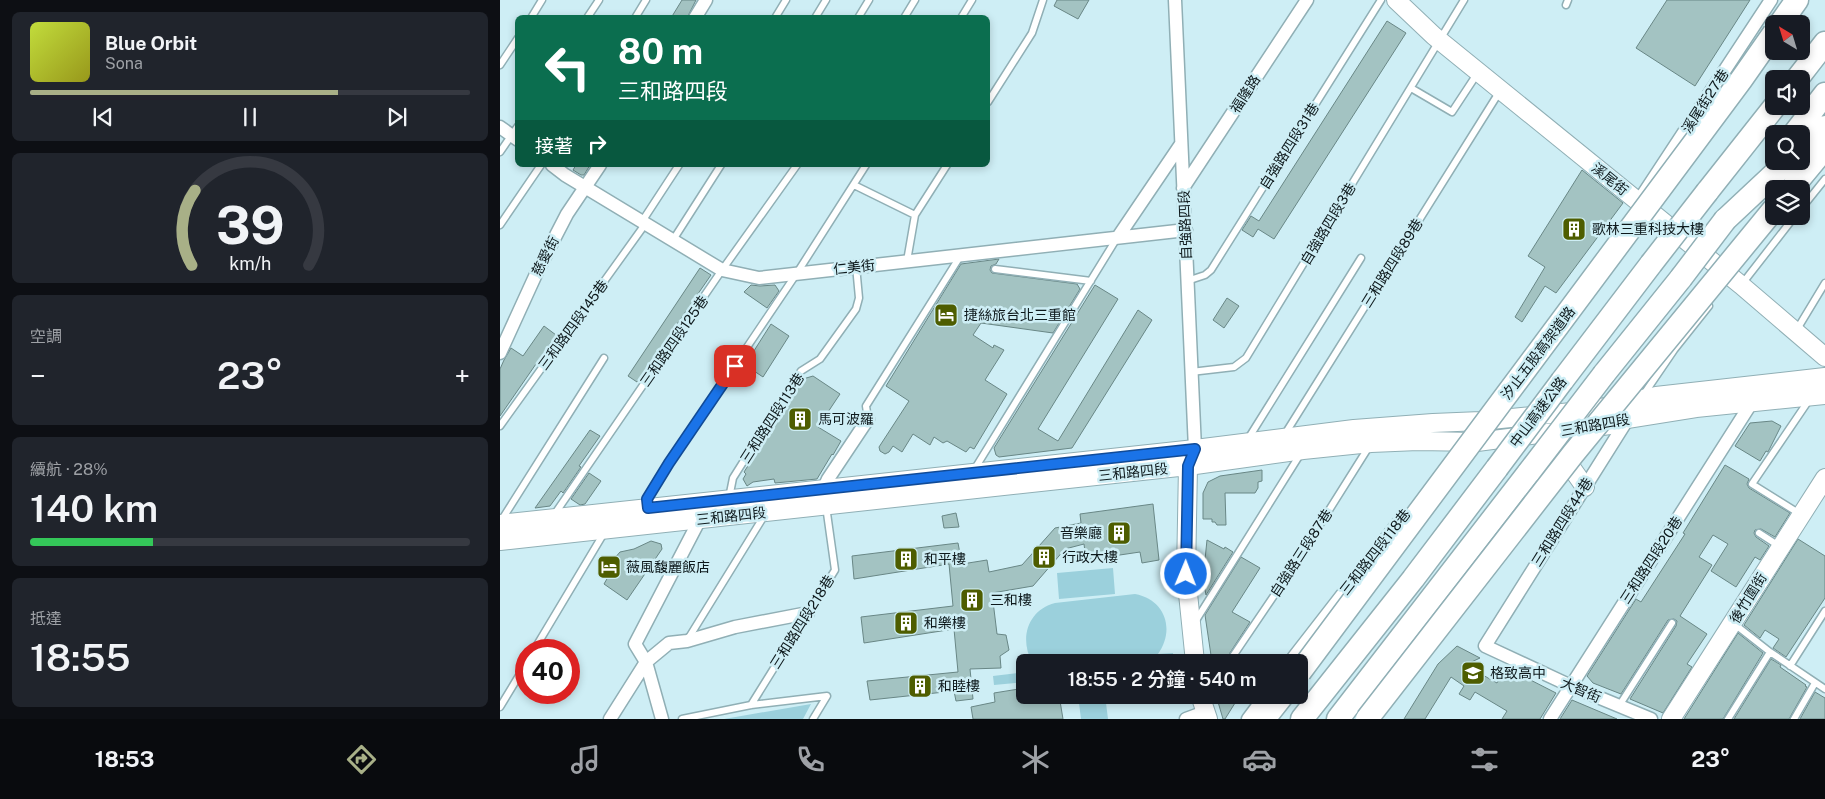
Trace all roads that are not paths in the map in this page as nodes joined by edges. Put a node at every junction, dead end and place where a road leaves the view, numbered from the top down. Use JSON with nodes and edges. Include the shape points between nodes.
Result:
{"nodes":[{"id":1,"x":542,"y":0,"type":"edge"},
{"id":2,"x":599,"y":0,"type":"edge"},
{"id":3,"x":646,"y":0,"type":"edge"},
{"id":4,"x":706,"y":0,"type":"edge"},
{"id":5,"x":786,"y":0,"type":"edge"},
{"id":6,"x":826,"y":0,"type":"edge"},
{"id":7,"x":869,"y":0,"type":"edge"},
{"id":8,"x":915,"y":0,"type":"edge"},
{"id":9,"x":972,"y":0,"type":"edge"},
{"id":10,"x":1044,"y":0,"type":"edge"},
{"id":11,"x":1175,"y":0,"type":"edge"},
{"id":12,"x":1307,"y":0,"type":"edge"},
{"id":13,"x":1381,"y":0,"type":"edge"},
{"id":14,"x":1396,"y":0,"type":"edge"},
{"id":15,"x":1464,"y":0,"type":"edge"},
{"id":16,"x":1771,"y":0,"type":"edge"},
{"id":17,"x":1797,"y":0,"type":"edge"},
{"id":18,"x":532,"y":15,"type":"edge"},
{"id":19,"x":590,"y":15,"type":"edge"},
{"id":20,"x":637,"y":15,"type":"edge"},
{"id":21,"x":697,"y":15,"type":"edge"},
{"id":22,"x":777,"y":15,"type":"edge"},
{"id":23,"x":817,"y":15,"type":"edge"},
{"id":24,"x":860,"y":15,"type":"edge"},
{"id":25,"x":906,"y":15,"type":"edge"},
{"id":26,"x":963,"y":15,"type":"edge"},
{"id":27,"x":1786,"y":15,"type":"edge"},
{"id":28,"x":1440,"y":40,"type":"junction"},
{"id":29,"x":515,"y":42,"type":"edge"},
{"id":30,"x":1825,"y":43,"type":"edge"},
{"id":31,"x":1765,"y":46,"type":"edge"},
{"id":32,"x":500,"y":64,"type":"edge"},
{"id":33,"x":1804,"y":70,"type":"edge"},
{"id":34,"x":1478,"y":72,"type":"junction"},
{"id":35,"x":1411,"y":88,"type":"junction"},
{"id":36,"x":1501,"y":89,"type":"junction"},
{"id":37,"x":1825,"y":94,"type":"edge"},
{"id":38,"x":990,"y":99,"type":"edge"},
{"id":39,"x":1768,"y":115,"type":"edge"},
{"id":40,"x":1801,"y":125,"type":"edge"},
{"id":41,"x":1825,"y":126,"type":"edge"},
{"id":42,"x":500,"y":127,"type":"edge"},
{"id":43,"x":515,"y":134,"type":"edge"},
{"id":44,"x":1810,"y":140,"type":"edge"},
{"id":45,"x":1181,"y":144,"type":"junction"},
{"id":46,"x":1825,"y":148,"type":"edge"},
{"id":47,"x":500,"y":152,"type":"edge"},
{"id":48,"x":540,"y":167,"type":"edge"},
{"id":49,"x":555,"y":167,"type":"edge"},
{"id":50,"x":599,"y":167,"type":"edge"},
{"id":51,"x":678,"y":167,"type":"edge"},
{"id":52,"x":720,"y":167,"type":"edge"},
{"id":53,"x":797,"y":167,"type":"edge"},
{"id":54,"x":865,"y":167,"type":"edge"},
{"id":55,"x":946,"y":167,"type":"edge"},
{"id":56,"x":1765,"y":170,"type":"edge"},
{"id":57,"x":1779,"y":170,"type":"edge"},
{"id":58,"x":1825,"y":179,"type":"edge"},
{"id":59,"x":1798,"y":180,"type":"edge"},
{"id":60,"x":854,"y":185,"type":"junction"},
{"id":61,"x":586,"y":187,"type":"junction"},
{"id":62,"x":1183,"y":188,"type":"junction"},
{"id":63,"x":1810,"y":198,"type":"edge"},
{"id":64,"x":1638,"y":202,"type":"junction"},
{"id":65,"x":915,"y":215,"type":"junction"},
{"id":66,"x":1726,"y":220,"type":"junction"},
{"id":67,"x":1765,"y":220,"type":"edge"},
{"id":68,"x":644,"y":222,"type":"junction"},
{"id":69,"x":500,"y":225,"type":"edge"},
{"id":70,"x":1787,"y":225,"type":"edge"},
{"id":71,"x":1186,"y":230,"type":"junction"},
{"id":72,"x":1118,"y":237,"type":"junction"},
{"id":73,"x":673,"y":240,"type":"junction"},
{"id":74,"x":962,"y":254,"type":"junction"},
{"id":75,"x":1361,"y":258,"type":"dead end"},
{"id":76,"x":908,"y":261,"type":"junction"},
{"id":77,"x":856,"y":266,"type":"junction"},
{"id":78,"x":995,"y":268,"type":"dead end"},
{"id":79,"x":722,"y":270,"type":"junction"},
{"id":80,"x":797,"y":273,"type":"junction"},
{"id":81,"x":1091,"y":281,"type":"junction"},
{"id":82,"x":1187,"y":282,"type":"junction"},
{"id":83,"x":1733,"y":282,"type":"junction"},
{"id":84,"x":1825,"y":283,"type":"edge"},
{"id":85,"x":1714,"y":299,"type":"dead end"},
{"id":86,"x":1796,"y":332,"type":"junction"},
{"id":87,"x":500,"y":353,"type":"edge"},
{"id":88,"x":1825,"y":357,"type":"edge"},
{"id":89,"x":604,"y":358,"type":"dead end"},
{"id":90,"x":1191,"y":372,"type":"junction"},
{"id":91,"x":1825,"y":376,"type":"edge"},
{"id":92,"x":1818,"y":396,"type":"edge"},
{"id":93,"x":1641,"y":399,"type":"junction"},
{"id":94,"x":1752,"y":402,"type":"junction"},
{"id":95,"x":868,"y":419,"type":"joint"},
{"id":96,"x":1627,"y":420,"type":"junction"},
{"id":97,"x":500,"y":426,"type":"edge"},
{"id":98,"x":1547,"y":433,"type":"junction"},
{"id":99,"x":1283,"y":437,"type":"junction"},
{"id":100,"x":1246,"y":442,"type":"junction"},
{"id":101,"x":1461,"y":442,"type":"junction"},
{"id":102,"x":1372,"y":443,"type":"junction"},
{"id":103,"x":1195,"y":449,"type":"junction"},
{"id":104,"x":1303,"y":450,"type":"junction"},
{"id":105,"x":1188,"y":466,"type":"junction"},
{"id":106,"x":972,"y":473,"type":"junction"},
{"id":107,"x":1825,"y":478,"type":"edge"},
{"id":108,"x":1585,"y":487,"type":"junction"},
{"id":109,"x":825,"y":497,"type":"junction"},
{"id":110,"x":728,"y":499,"type":"junction"},
{"id":111,"x":766,"y":513,"type":"junction"},
{"id":112,"x":1801,"y":514,"type":"junction"},
{"id":113,"x":649,"y":516,"type":"junction"},
{"id":114,"x":552,"y":518,"type":"junction"},
{"id":115,"x":700,"y":519,"type":"junction"},
{"id":116,"x":500,"y":523,"type":"edge"},
{"id":117,"x":607,"y":529,"type":"junction"},
{"id":118,"x":1759,"y":533,"type":"dead end"},
{"id":119,"x":500,"y":540,"type":"edge"},
{"id":120,"x":1780,"y":546,"type":"junction"},
{"id":121,"x":1825,"y":611,"type":"edge"},
{"id":122,"x":808,"y":613,"type":"junction"},
{"id":123,"x":1672,"y":623,"type":"dead end"},
{"id":124,"x":1732,"y":623,"type":"junction"},
{"id":125,"x":1191,"y":629,"type":"junction"},
{"id":126,"x":541,"y":639,"type":"edge"},
{"id":127,"x":687,"y":641,"type":"junction"},
{"id":128,"x":1484,"y":646,"type":"joint"},
{"id":129,"x":1770,"y":652,"type":"junction"},
{"id":130,"x":1194,"y":654,"type":"edge"},
{"id":131,"x":1234,"y":654,"type":"edge"},
{"id":132,"x":1296,"y":654,"type":"edge"},
{"id":133,"x":1308,"y":661,"type":"edge"},
{"id":134,"x":646,"y":662,"type":"junction"},
{"id":135,"x":1790,"y":666,"type":"junction"},
{"id":136,"x":515,"y":682,"type":"edge"},
{"id":137,"x":1816,"y":683,"type":"junction"},
{"id":138,"x":1571,"y":686,"type":"junction"},
{"id":139,"x":1825,"y":689,"type":"edge"},
{"id":140,"x":1259,"y":704,"type":"edge"},
{"id":141,"x":1276,"y":704,"type":"edge"},
{"id":142,"x":751,"y":705,"type":"junction"},
{"id":143,"x":1205,"y":705,"type":"edge"},
{"id":144,"x":1619,"y":706,"type":"junction"},
{"id":145,"x":500,"y":707,"type":"edge"},
{"id":146,"x":610,"y":719,"type":"edge"},
{"id":147,"x":662,"y":719,"type":"edge"},
{"id":148,"x":682,"y":719,"type":"edge"},
{"id":149,"x":813,"y":719,"type":"edge"},
{"id":150,"x":1186,"y":719,"type":"edge"},
{"id":151,"x":1248,"y":719,"type":"edge"},
{"id":152,"x":1264,"y":719,"type":"edge"},
{"id":153,"x":1302,"y":719,"type":"edge"},
{"id":154,"x":1338,"y":719,"type":"edge"},
{"id":155,"x":1368,"y":719,"type":"edge"},
{"id":156,"x":1550,"y":719,"type":"edge"},
{"id":157,"x":1651,"y":719,"type":"edge"},
{"id":158,"x":1671,"y":719,"type":"edge"},
{"id":159,"x":1728,"y":719,"type":"edge"},
{"id":160,"x":1794,"y":719,"type":"edge"}],
"edges":[{"from":1,"to":18,"type":"lane"},
{"from":2,"to":19,"type":"lane"},
{"from":3,"to":20,"type":"lane"},
{"from":4,"to":21,"type":"street"},
{"from":5,"to":22,"type":"lane"},
{"from":6,"to":23,"type":"lane"},
{"from":7,"to":24,"type":"lane"},
{"from":8,"to":25,"type":"lane"},
{"from":9,"to":26,"type":"lane"},
{"from":10,"to":38,"type":"lane","via":[[1032,33]]},
{"from":11,"to":45,"type":"street","name":"自強路四段"},
{"from":12,"to":62,"type":"street","name":"福隆路"},
{"from":13,"to":82,"type":"lane","name":"自強路四段31巷","via":[[1211,270]]},
{"from":14,"to":28,"type":"main road","name":"溪尾街"},
{"from":15,"to":28,"type":"lane","name":"自強路四段3巷"},
{"from":16,"to":64,"type":"street","name":"溪尾街27巷"},
{"from":17,"to":27,"type":"highway"},
{"from":28,"to":34,"type":"main road","name":"溪尾街"},
{"from":28,"to":35,"type":"lane","name":"自強路四段3巷"},
{"from":29,"to":32,"type":"lane"},
{"from":30,"to":33,"type":"highway"},
{"from":31,"to":133,"type":"highway","name":"汐止五股高架道路","bridge":true},
{"from":34,"to":35,"type":"lane","via":[[1452,112]]},
{"from":34,"to":36,"type":"main road","name":"溪尾街"},
{"from":35,"to":90,"type":"lane","name":"自強路四段3巷","via":[[1246,358],[1234,367]]},
{"from":36,"to":64,"type":"main road","name":"溪尾街"},
{"from":36,"to":99,"type":"lane","name":"三和路四段89巷"},
{"from":37,"to":40,"type":"highway"},
{"from":39,"to":153,"type":"highway","name":"中山高速公路","bridge":true},
{"from":41,"to":44,"type":"highway"},
{"from":42,"to":43,"type":"street"},
{"from":43,"to":47,"type":"lane"},
{"from":45,"to":62,"type":"street","name":"自強路四段"},
{"from":45,"to":72,"type":"street"},
{"from":46,"to":59,"type":"highway"},
{"from":48,"to":69,"type":"lane"},
{"from":49,"to":61,"type":"street","name":"仁美街"},
{"from":50,"to":61,"type":"street","name":"慈愛街"},
{"from":51,"to":68,"type":"lane","name":"三和路四段145巷"},
{"from":52,"to":73,"type":"lane"},
{"from":53,"to":79,"type":"lane","name":"三和路四段125巷"},
{"from":54,"to":60,"type":"lane"},
{"from":55,"to":65,"type":"lane"},
{"from":56,"to":66,"type":"highway","name":"中山高速公路"},
{"from":57,"to":66,"type":"highway"},
{"from":58,"to":63,"type":"lane"},
{"from":60,"to":65,"type":"lane"},
{"from":60,"to":80,"type":"lane"},
{"from":61,"to":68,"type":"street","name":"仁美街"},
{"from":61,"to":87,"type":"street","name":"慈愛街","via":[[545,255]]},
{"from":62,"to":71,"type":"street","name":"自強路四段"},
{"from":64,"to":83,"type":"main road","name":"溪尾街"},
{"from":65,"to":76,"type":"lane"},
{"from":66,"to":154,"type":"highway","name":"中山高速公路","bridge":true},
{"from":67,"to":155,"type":"highway","bridge":true,"via":[[1573,454]]},
{"from":68,"to":73,"type":"street","name":"仁美街"},
{"from":68,"to":97,"type":"lane","name":"三和路四段145巷"},
{"from":70,"to":83,"type":"lane"},
{"from":71,"to":72,"type":"street","name":"仁美街"},
{"from":71,"to":82,"type":"street","name":"自強路四段"},
{"from":72,"to":74,"type":"street","name":"仁美街"},
{"from":72,"to":81,"type":"lane"},
{"from":73,"to":79,"type":"street","name":"仁美街"},
{"from":74,"to":76,"type":"street","name":"仁美街"},
{"from":74,"to":95,"type":"lane","via":[[866,406]]},
{"from":75,"to":100,"type":"lane"},
{"from":76,"to":77,"type":"street","name":"仁美街"},
{"from":77,"to":80,"type":"street","name":"仁美街"},
{"from":77,"to":110,"type":"lane","name":"三和路四段113巷","via":[[859,298],[856,309],[820,359],[796,378],[733,478]]},
{"from":78,"to":81,"type":"lane"},
{"from":79,"to":80,"type":"street","name":"仁美街","via":[[759,278]]},
{"from":79,"to":114,"type":"lane","name":"三和路四段125巷"},
{"from":80,"to":113,"type":"lane","via":[[647,499]]},
{"from":81,"to":106,"type":"lane"},
{"from":82,"to":90,"type":"street","name":"自強路四段"},
{"from":83,"to":86,"type":"main road","name":"溪尾街"},
{"from":84,"to":86,"type":"lane"},
{"from":85,"to":93,"type":"lane"},
{"from":86,"to":88,"type":"main road","name":"溪尾街"},
{"from":89,"to":116,"type":"lane"},
{"from":90,"to":103,"type":"street","name":"自強路四段"},
{"from":91,"to":93,"type":"main road","name":"三和路四段"},
{"from":92,"to":94,"type":"main road","name":"三和路四段"},
{"from":92,"to":112,"type":"lane","via":[[1752,484]]},
{"from":93,"to":96,"type":"street","name":"三和路四段44巷"},
{"from":93,"to":99,"type":"main road","name":"三和路四段","via":[[1582,411]]},
{"from":94,"to":96,"type":"main road","name":"三和路四段"},
{"from":94,"to":138,"type":"street","name":"三和路四段20巷"},
{"from":95,"to":109,"type":"street","via":[[828,479]]},
{"from":96,"to":98,"type":"main road","name":"三和路四段"},
{"from":96,"to":108,"type":"street","name":"三和路四段44巷"},
{"from":98,"to":101,"type":"main road","name":"三和路四段"},
{"from":98,"to":108,"type":"main road"},
{"from":99,"to":100,"type":"main road","name":"三和路四段"},
{"from":100,"to":103,"type":"main road","name":"三和路四段"},
{"from":101,"to":102,"type":"main road","name":"三和路四段"},
{"from":101,"to":132,"type":"street","name":"三和路四段118巷"},
{"from":102,"to":104,"type":"main road","name":"三和路四段"},
{"from":102,"to":131,"type":"lane","name":"自強路三段87巷"},
{"from":103,"to":105,"type":"main road"},
{"from":103,"to":106,"type":"main road","name":"三和路四段"},
{"from":104,"to":105,"type":"main road","name":"三和路四段"},
{"from":104,"to":125,"type":"lane"},
{"from":105,"to":109,"type":"main road","name":"三和路四段"},
{"from":105,"to":125,"type":"main road","via":[[1186,574]]},
{"from":106,"to":109,"type":"main road","name":"三和路四段"},
{"from":107,"to":112,"type":"main road","name":"後竹圍街"},
{"from":108,"to":128,"type":"street","name":"三和路四段44巷"},
{"from":109,"to":110,"type":"main road","name":"三和路四段"},
{"from":109,"to":111,"type":"main road","name":"三和路四段"},
{"from":109,"to":122,"type":"lane","name":"三和路四段218巷","via":[[835,570]]},
{"from":110,"to":113,"type":"main road","name":"三和路四段"},
{"from":111,"to":115,"type":"main road","name":"三和路四段"},
{"from":111,"to":127,"type":"lane"},
{"from":112,"to":120,"type":"main road","name":"後竹圍街"},
{"from":113,"to":114,"type":"main road","name":"三和路四段"},
{"from":113,"to":115,"type":"main road","name":"三和路四段"},
{"from":113,"to":117,"type":"main road","name":"三和路四段"},
{"from":114,"to":116,"type":"main road","name":"三和路四段"},
{"from":115,"to":134,"type":"street","via":[[635,644]]},
{"from":117,"to":119,"type":"main road","name":"三和路四段"},
{"from":117,"to":126,"type":"lane"},
{"from":118,"to":120,"type":"lane"},
{"from":120,"to":124,"type":"main road","name":"後竹圍街"},
{"from":121,"to":135,"type":"lane"},
{"from":122,"to":127,"type":"street","via":[[735,627]]},
{"from":122,"to":142,"type":"lane","name":"三和路四段218巷"},
{"from":123,"to":144,"type":"lane"},
{"from":124,"to":129,"type":"lane"},
{"from":124,"to":158,"type":"main road","name":"後竹圍街"},
{"from":125,"to":130,"type":"main road"},
{"from":127,"to":134,"type":"street","via":[[669,643]]},
{"from":128,"to":138,"type":"street","name":"大智街"},
{"from":129,"to":135,"type":"lane"},
{"from":129,"to":159,"type":"lane"},
{"from":134,"to":146,"type":"street"},
{"from":134,"to":147,"type":"street"},
{"from":135,"to":137,"type":"lane"},
{"from":136,"to":145,"type":"lane"},
{"from":137,"to":139,"type":"lane"},
{"from":137,"to":160,"type":"lane"},
{"from":138,"to":144,"type":"street","name":"大智街"},
{"from":138,"to":156,"type":"street","name":"三和路四段20巷"},
{"from":140,"to":151,"type":"street"},
{"from":141,"to":152,"type":"highway"},
{"from":142,"to":148,"type":"lane"},
{"from":142,"to":149,"type":"lane","via":[[827,696]]},
{"from":143,"to":150,"type":"street"},
{"from":144,"to":157,"type":"street","name":"大智街"}]}
